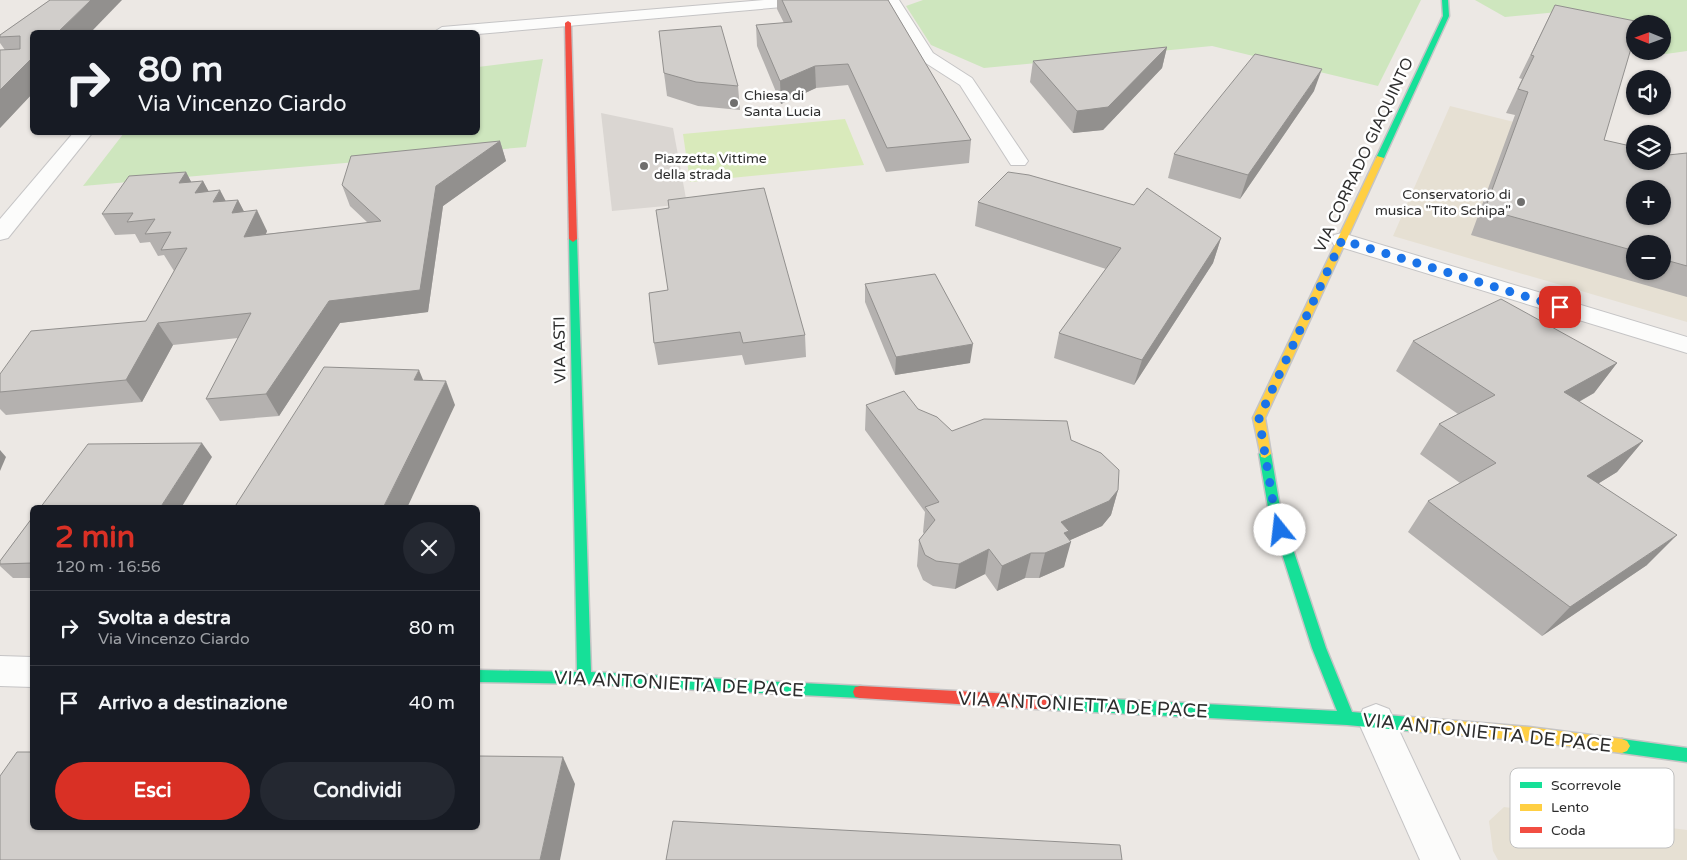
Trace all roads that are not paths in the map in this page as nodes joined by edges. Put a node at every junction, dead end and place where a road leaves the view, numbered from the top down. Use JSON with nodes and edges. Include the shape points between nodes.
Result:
{"nodes":[{"id":1,"x":817,"y":0,"type":"edge"},
{"id":2,"x":892,"y":0,"type":"edge"},
{"id":3,"x":1445,"y":0,"type":"edge"},
{"id":4,"x":568,"y":23,"type":"junction"},
{"id":5,"x":470,"y":30,"type":"edge"},
{"id":6,"x":82,"y":135,"type":"edge"},
{"id":7,"x":1018,"y":161,"type":"dead end"},
{"id":8,"x":0,"y":233,"type":"edge"},
{"id":9,"x":1342,"y":240,"type":"junction"},
{"id":10,"x":1687,"y":346,"type":"edge"},
{"id":11,"x":0,"y":671,"type":"edge"},
{"id":12,"x":30,"y":672,"type":"edge"},
{"id":13,"x":480,"y":676,"type":"edge"},
{"id":14,"x":584,"y":678,"type":"junction"},
{"id":15,"x":1361,"y":720,"type":"junction"},
{"id":16,"x":1687,"y":755,"type":"edge"},
{"id":17,"x":1440,"y":860,"type":"edge"}],
"edges":[{"from":1,"to":4,"type":"street"},
{"from":2,"to":7,"type":"street","via":[[927,56],[966,82]]},
{"from":3,"to":9,"type":"street","name":"VIA CORRADO GIAQUINTO","via":[[1446,16]]},
{"from":4,"to":5,"type":"street"},
{"from":4,"to":14,"type":"street","name":"VIA ASTI"},
{"from":6,"to":8,"type":"street"},
{"from":9,"to":10,"type":"street"},
{"from":9,"to":15,"type":"street","name":"VIA CORRADO GIAQUINTO","via":[[1259,418],[1275,514],[1319,648]]},
{"from":11,"to":12,"type":"street"},
{"from":13,"to":14,"type":"street","name":"VIA ANTONIETTA DE PACE"},
{"from":14,"to":15,"type":"street","name":"VIA ANTONIETTA DE PACE"},
{"from":15,"to":16,"type":"street","name":"VIA ANTONIETTA DE PACE","via":[[1529,734]]},
{"from":15,"to":17,"type":"street"}]}
